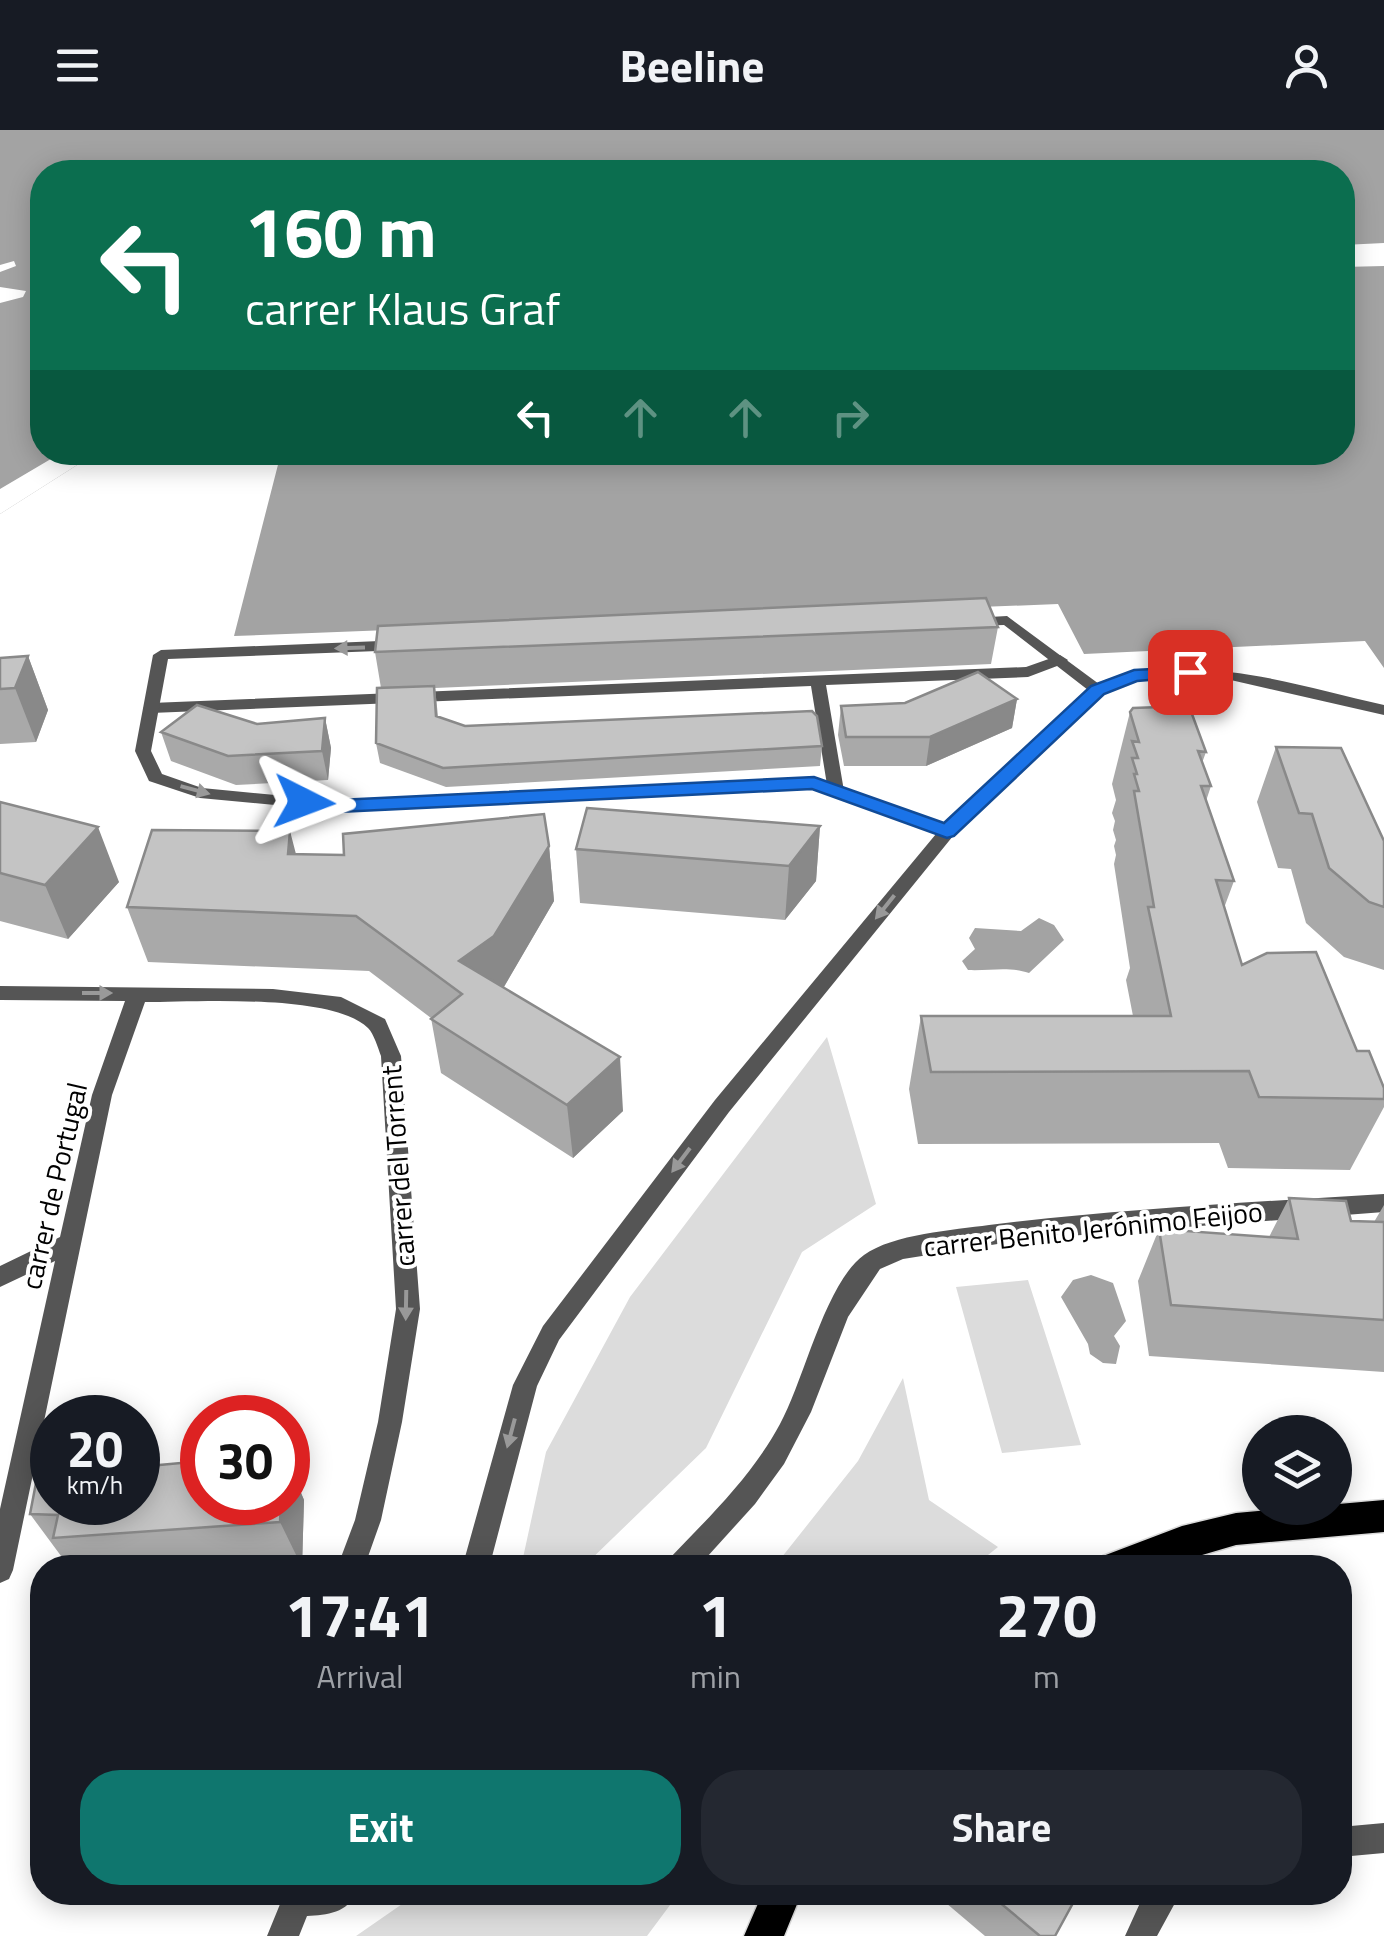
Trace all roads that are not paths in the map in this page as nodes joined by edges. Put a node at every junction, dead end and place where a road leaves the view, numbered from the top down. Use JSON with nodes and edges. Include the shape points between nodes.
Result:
{"nodes":[{"id":1,"x":948,"y":623,"type":"edge"},
{"id":2,"x":417,"y":645,"type":"edge"},
{"id":3,"x":1060,"y":660,"type":"junction"},
{"id":4,"x":818,"y":682,"type":"junction"},
{"id":5,"x":1097,"y":690,"type":"junction"},
{"id":6,"x":151,"y":708,"type":"junction"},
{"id":7,"x":1384,"y":710,"type":"edge"},
{"id":8,"x":836,"y":790,"type":"junction"},
{"id":9,"x":947,"y":832,"type":"junction"},
{"id":10,"x":0,"y":993,"type":"edge"},
{"id":11,"x":138,"y":993,"type":"junction"},
{"id":12,"x":1384,"y":1203,"type":"edge"},
{"id":13,"x":71,"y":1242,"type":"junction"},
{"id":14,"x":0,"y":1278,"type":"edge"},
{"id":15,"x":1384,"y":1516,"type":"edge"},
{"id":16,"x":355,"y":1555,"type":"edge"},
{"id":17,"x":478,"y":1555,"type":"edge"},
{"id":18,"x":690,"y":1555,"type":"edge"},
{"id":19,"x":1148,"y":1555,"type":"edge"},
{"id":20,"x":0,"y":1570,"type":"edge"},
{"id":21,"x":1384,"y":1838,"type":"edge"},
{"id":22,"x":1352,"y":1841,"type":"edge"},
{"id":23,"x":290,"y":1905,"type":"edge"},
{"id":24,"x":777,"y":1905,"type":"edge"},
{"id":25,"x":1156,"y":1905,"type":"edge"},
{"id":26,"x":283,"y":1936,"type":"edge"},
{"id":27,"x":764,"y":1936,"type":"edge"},
{"id":28,"x":1140,"y":1936,"type":"edge"}],
"edges":[{"from":1,"to":3,"type":"street","via":[[1007,620]]},
{"from":2,"to":6,"type":"street","one_way":true,"via":[[161,656]]},
{"from":3,"to":4,"type":"street","via":[[1028,672]]},
{"from":3,"to":5,"type":"street"},
{"from":4,"to":6,"type":"street"},
{"from":4,"to":8,"type":"street"},
{"from":5,"to":7,"type":"street","via":[[1134,676],[1222,673]]},
{"from":5,"to":9,"type":"street"},
{"from":6,"to":8,"type":"street","one_way":true,"via":[[143,751],[155,776],[200,793],[338,806],[814,783]]},
{"from":8,"to":9,"type":"street"},
{"from":9,"to":17,"type":"street","one_way":true,"via":[[722,1106],[551,1333],[525,1385]]},
{"from":10,"to":11,"type":"street","name":"carrer del Torrent","one_way":true},
{"from":11,"to":13,"type":"street","name":"carrer de Portugal","via":[[102,1096]]},
{"from":11,"to":16,"type":"street","name":"carrer del Torrent","one_way":true,"via":[[341,1004],[378,1024],[391,1056],[408,1309],[390,1422]]},
{"from":12,"to":18,"type":"street","name":"carrer Benito Jerónimo Feijoo","via":[[1127,1221],[936,1242],[874,1259],[841,1304],[798,1414],[764,1476]]},
{"from":13,"to":14,"type":"street"},
{"from":13,"to":20,"type":"street","name":"carrer de Portugal"},
{"from":15,"to":19,"type":"main road","via":[[1236,1529]]},
{"from":21,"to":22,"type":"street"},
{"from":23,"to":26,"type":"street"},
{"from":24,"to":27,"type":"main road"},
{"from":25,"to":28,"type":"street"}]}
